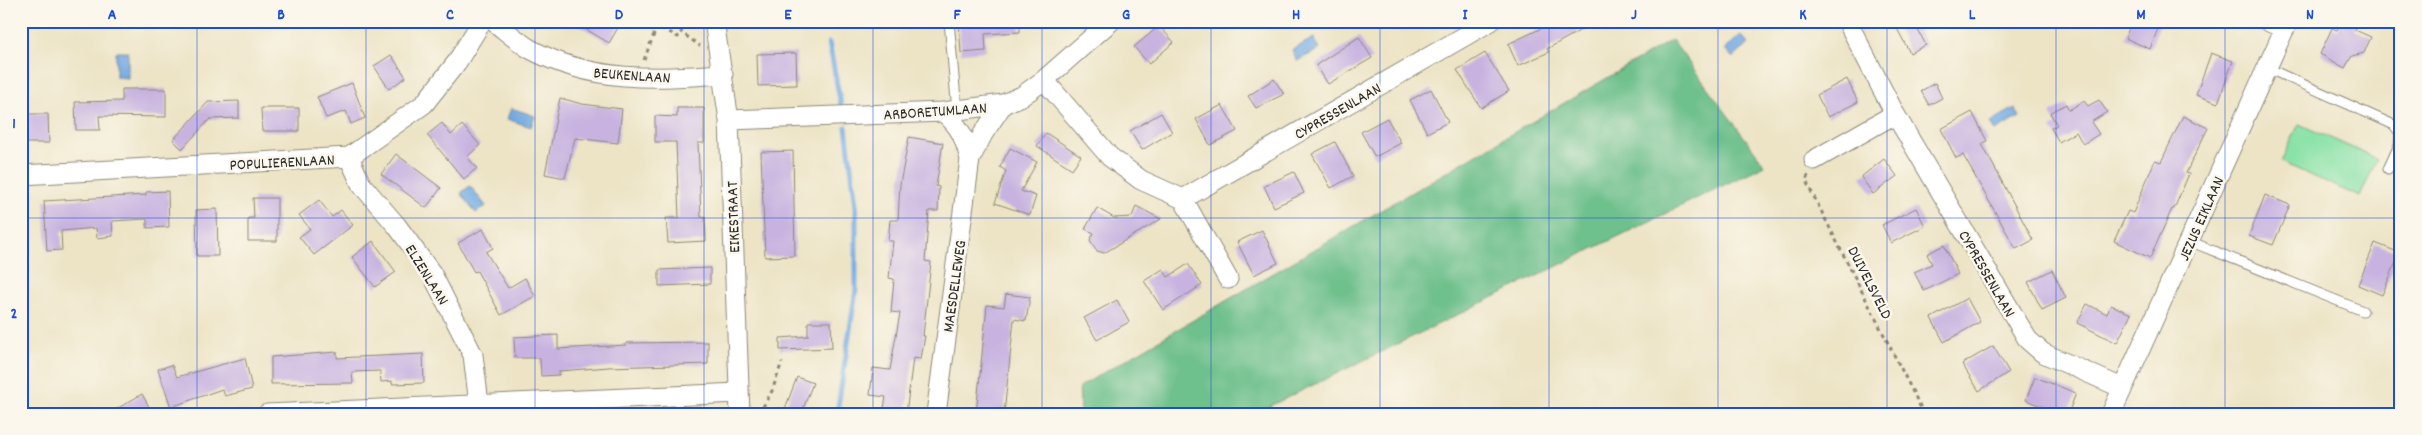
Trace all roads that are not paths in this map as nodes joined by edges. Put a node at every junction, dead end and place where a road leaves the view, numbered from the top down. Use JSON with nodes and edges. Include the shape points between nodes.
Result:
{"nodes":[{"id":1,"x":482,"y":21,"type":"edge"},
{"id":2,"x":493,"y":21,"type":"edge"},
{"id":3,"x":714,"y":21,"type":"edge"},
{"id":4,"x":949,"y":21,"type":"edge"},
{"id":5,"x":1111,"y":21,"type":"edge"},
{"id":6,"x":1491,"y":21,"type":"edge"},
{"id":7,"x":1847,"y":21,"type":"edge"},
{"id":8,"x":2267,"y":21,"type":"edge"},
{"id":9,"x":2286,"y":25,"type":"edge"},
{"id":10,"x":2267,"y":68,"type":"junction"},
{"id":11,"x":723,"y":74,"type":"junction"},
{"id":12,"x":1044,"y":80,"type":"junction"},
{"id":13,"x":1003,"y":104,"type":"junction"},
{"id":14,"x":950,"y":112,"type":"junction"},
{"id":15,"x":1895,"y":114,"type":"junction"},
{"id":16,"x":729,"y":120,"type":"junction"},
{"id":17,"x":349,"y":157,"type":"junction"},
{"id":18,"x":970,"y":158,"type":"junction"},
{"id":19,"x":1814,"y":160,"type":"road end"},
{"id":20,"x":2388,"y":169,"type":"dead end"},
{"id":21,"x":21,"y":175,"type":"edge"},
{"id":22,"x":1183,"y":198,"type":"junction"},
{"id":23,"x":2189,"y":241,"type":"junction"},
{"id":24,"x":1228,"y":279,"type":"dead end"},
{"id":25,"x":2363,"y":311,"type":"dead end"},
{"id":26,"x":2122,"y":388,"type":"junction"},
{"id":27,"x":739,"y":393,"type":"junction"},
{"id":28,"x":478,"y":404,"type":"junction"},
{"id":29,"x":267,"y":414,"type":"edge"},
{"id":30,"x":740,"y":414,"type":"edge"},
{"id":31,"x":936,"y":414,"type":"edge"},
{"id":32,"x":2111,"y":414,"type":"edge"}],
"edges":[{"from":1,"to":17,"type":"street","name":"POPULIERENLAAN","via":[[457,62],[424,104]]},
{"from":2,"to":11,"type":"street","name":"BEUKENLAAN","via":[[530,48],[590,73],[638,78]]},
{"from":3,"to":11,"type":"street","name":"EIKESTRAAT"},
{"from":4,"to":14,"type":"lane"},
{"from":5,"to":12,"type":"street","name":"ARBORETUMLAAN"},
{"from":6,"to":22,"type":"street","name":"CYPRESSENLAAN"},
{"from":7,"to":15,"type":"street","name":"CYPRESSENLAAN"},
{"from":8,"to":9,"type":"street"},
{"from":9,"to":10,"type":"street","name":"JEZUS EIKLAAN"},
{"from":10,"to":20,"type":"lane","via":[[2394,125],[2400,133],[2399,144]]},
{"from":10,"to":23,"type":"street","name":"JEZUS EIKLAAN"},
{"from":11,"to":16,"type":"street","name":"EIKESTRAAT"},
{"from":12,"to":13,"type":"street","name":"ARBORETUMLAAN","via":[[1022,96]]},
{"from":12,"to":22,"type":"street","via":[[1110,157],[1141,180]]},
{"from":13,"to":14,"type":"street","name":"ARBORETUMLAAN"},
{"from":13,"to":18,"type":"street","name":"MAESDELLEWEG"},
{"from":14,"to":16,"type":"street","name":"ARBORETUMLAAN"},
{"from":14,"to":18,"type":"street","name":"MAESDELLEWEG","via":[[965,138]]},
{"from":15,"to":19,"type":"street"},
{"from":15,"to":26,"type":"street","name":"CYPRESSENLAAN","via":[[2028,340],[2043,353]]},
{"from":16,"to":27,"type":"street","name":"EIKESTRAAT"},
{"from":17,"to":21,"type":"street","name":"POPULIERENLAAN"},
{"from":17,"to":28,"type":"street","name":"ELZENLAAN","via":[[361,184],[432,274],[473,355]]},
{"from":18,"to":31,"type":"street","name":"MAESDELLEWEG"},
{"from":22,"to":24,"type":"street"},
{"from":23,"to":25,"type":"lane"},
{"from":23,"to":26,"type":"street","name":"JEZUS EIKLAAN"},
{"from":26,"to":32,"type":"street","name":"JEZUS EIKLAAN"},
{"from":27,"to":28,"type":"street"},
{"from":27,"to":30,"type":"street","name":"EIKESTRAAT"},
{"from":28,"to":29,"type":"street"}]}
